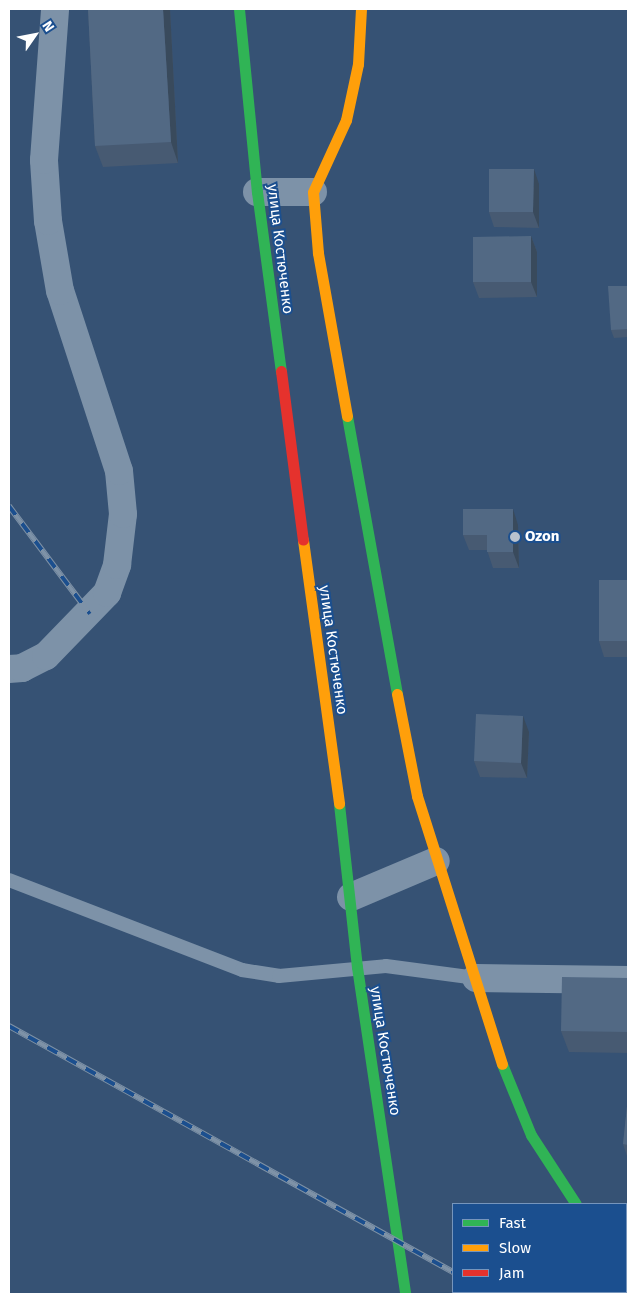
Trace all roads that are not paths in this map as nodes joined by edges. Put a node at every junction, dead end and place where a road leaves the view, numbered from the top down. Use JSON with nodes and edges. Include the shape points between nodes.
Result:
{"nodes":[{"id":1,"x":55,"y":9,"type":"edge"},
{"id":2,"x":239,"y":9,"type":"edge"},
{"id":3,"x":362,"y":9,"type":"edge"},
{"id":4,"x":257,"y":192,"type":"junction"},
{"id":5,"x":312,"y":192,"type":"junction"},
{"id":6,"x":9,"y":669,"type":"edge"},
{"id":7,"x":436,"y":861,"type":"junction"},
{"id":8,"x":9,"y":880,"type":"edge"},
{"id":9,"x":351,"y":897,"type":"junction"},
{"id":10,"x":357,"y":967,"type":"junction"},
{"id":11,"x":476,"y":978,"type":"junction"},
{"id":12,"x":628,"y":980,"type":"edge"},
{"id":13,"x":575,"y":1203,"type":"edge"},
{"id":14,"x":405,"y":1294,"type":"edge"}],
"edges":[{"from":1,"to":6,"type":"street","via":[[44,160],[48,221],[60,290],[118,471],[123,514],[117,566],[107,594],[46,656],[22,668]]},
{"from":2,"to":4,"type":"street","name":"улица Костюченко"},
{"from":3,"to":5,"type":"street","via":[[358,64],[346,120]]},
{"from":4,"to":5,"type":"street"},
{"from":4,"to":9,"type":"street","name":"улица Костюченко"},
{"from":5,"to":7,"type":"street","via":[[318,253],[384,624],[417,796]]},
{"from":7,"to":9,"type":"street"},
{"from":7,"to":11,"type":"street"},
{"from":8,"to":10,"type":"lane","via":[[242,970],[279,976]]},
{"from":9,"to":10,"type":"street","name":"улица Костюченко"},
{"from":10,"to":11,"type":"lane","via":[[386,966]]},
{"from":10,"to":14,"type":"street","name":"улица Костюченко"},
{"from":11,"to":12,"type":"street"},
{"from":11,"to":13,"type":"street","via":[[515,1102],[552,1171]]}]}
